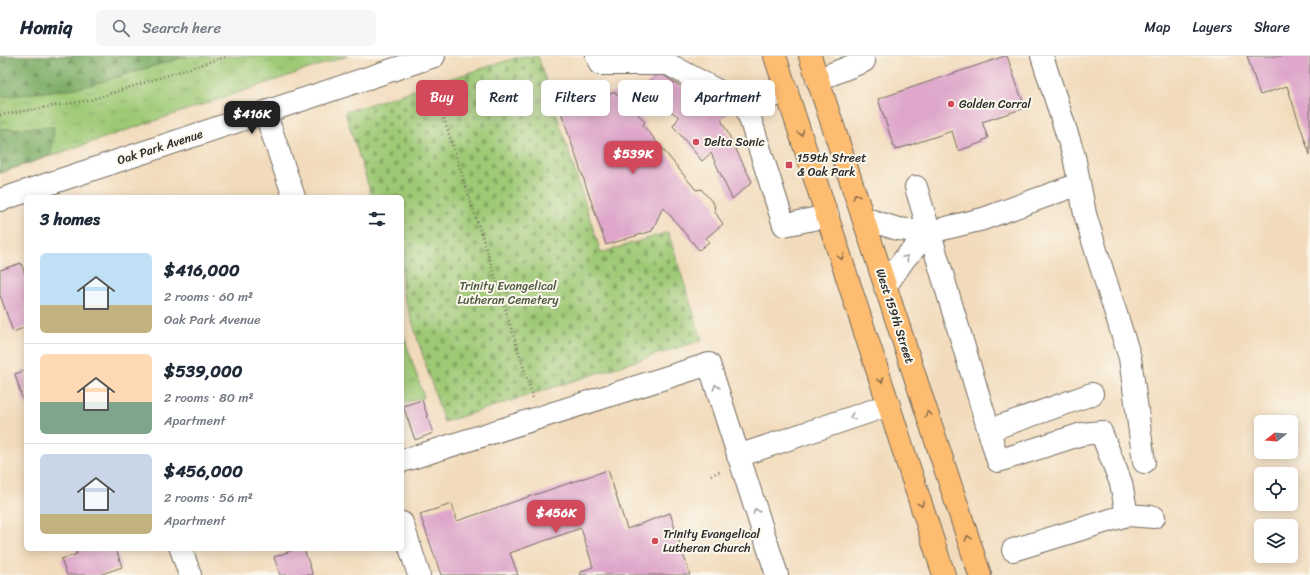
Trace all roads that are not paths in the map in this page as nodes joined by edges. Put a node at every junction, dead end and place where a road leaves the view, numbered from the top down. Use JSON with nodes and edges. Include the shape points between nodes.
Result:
{"nodes":[{"id":1,"x":434,"y":56,"type":"edge"},
{"id":2,"x":598,"y":56,"type":"edge"},
{"id":3,"x":776,"y":56,"type":"edge"},
{"id":4,"x":810,"y":56,"type":"edge"},
{"id":5,"x":863,"y":56,"type":"edge"},
{"id":6,"x":1042,"y":56,"type":"edge"},
{"id":7,"x":698,"y":80,"type":"edge"},
{"id":8,"x":818,"y":80,"type":"junction"},
{"id":9,"x":787,"y":91,"type":"junction"},
{"id":10,"x":775,"y":95,"type":"edge"},
{"id":11,"x":265,"y":112,"type":"junction"},
{"id":12,"x":749,"y":116,"type":"edge"},
{"id":13,"x":1079,"y":184,"type":"junction"},
{"id":14,"x":916,"y":187,"type":"dead end"},
{"id":15,"x":62,"y":189,"type":"edge"},
{"id":16,"x":28,"y":195,"type":"edge"},
{"id":17,"x":293,"y":195,"type":"edge"},
{"id":18,"x":24,"y":196,"type":"edge"},
{"id":19,"x":0,"y":200,"type":"edge"},
{"id":20,"x":828,"y":216,"type":"junction"},
{"id":21,"x":863,"y":218,"type":"junction"},
{"id":22,"x":930,"y":232,"type":"junction"},
{"id":23,"x":885,"y":287,"type":"junction"},
{"id":24,"x":1092,"y":394,"type":"dead end"},
{"id":25,"x":889,"y":405,"type":"junction"},
{"id":26,"x":989,"y":430,"type":"junction"},
{"id":27,"x":738,"y":456,"type":"junction"},
{"id":28,"x":404,"y":460,"type":"edge"},
{"id":29,"x":1144,"y":462,"type":"dead end"},
{"id":30,"x":1127,"y":515,"type":"junction"},
{"id":31,"x":1154,"y":517,"type":"dead end"},
{"id":32,"x":404,"y":529,"type":"edge"},
{"id":33,"x":1012,"y":550,"type":"dead end"},
{"id":34,"x":182,"y":551,"type":"edge"},
{"id":35,"x":190,"y":575,"type":"edge"},
{"id":36,"x":419,"y":575,"type":"edge"},
{"id":37,"x":776,"y":575,"type":"edge"},
{"id":38,"x":944,"y":575,"type":"edge"},
{"id":39,"x":980,"y":575,"type":"edge"}],
"edges":[{"from":1,"to":11,"type":"street","name":"Oak Park Avenue"},
{"from":2,"to":7,"type":"street","via":[[600,64],[668,64]]},
{"from":3,"to":9,"type":"main road"},
{"from":4,"to":8,"type":"main road","name":"West 159th Street"},
{"from":5,"to":8,"type":"street","via":[[864,61]]},
{"from":6,"to":13,"type":"street","via":[[1074,156]]},
{"from":21,"to":8,"type":"main road","name":"West 159th Street","one_way":true},
{"from":9,"to":10,"type":"street"},
{"from":9,"to":20,"type":"main road","one_way":true},
{"from":11,"to":15,"type":"street","name":"Oak Park Avenue"},
{"from":11,"to":17,"type":"street"},
{"from":12,"to":20,"type":"street","via":[[784,225]]},
{"from":13,"to":22,"type":"street","via":[[983,219]]},
{"from":13,"to":29,"type":"street","via":[[1085,214],[1130,358]]},
{"from":14,"to":22,"type":"street"},
{"from":15,"to":16,"type":"street","name":"Oak Park Avenue"},
{"from":18,"to":19,"type":"street","name":"Oak Park Avenue"},
{"from":20,"to":25,"type":"main road","one_way":true},
{"from":21,"to":22,"type":"street","via":[[898,229]]},
{"from":21,"to":23,"type":"main road","name":"West 159th Street"},
{"from":23,"to":22,"type":"street","one_way":true,"via":[[905,258]]},
{"from":22,"to":26,"type":"street"},
{"from":39,"to":23,"type":"main road","name":"West 159th Street","one_way":true},
{"from":24,"to":26,"type":"street"},
{"from":25,"to":27,"type":"street","one_way":true},
{"from":25,"to":38,"type":"main road","one_way":true},
{"from":26,"to":30,"type":"street","via":[[998,461],[1082,434],[1101,432],[1121,483]]},
{"from":27,"to":28,"type":"street","one_way":true,"via":[[709,364]]},
{"from":37,"to":27,"type":"street","one_way":true},
{"from":30,"to":31,"type":"street"},
{"from":30,"to":33,"type":"street"},
{"from":32,"to":36,"type":"street"},
{"from":34,"to":35,"type":"street"}]}
